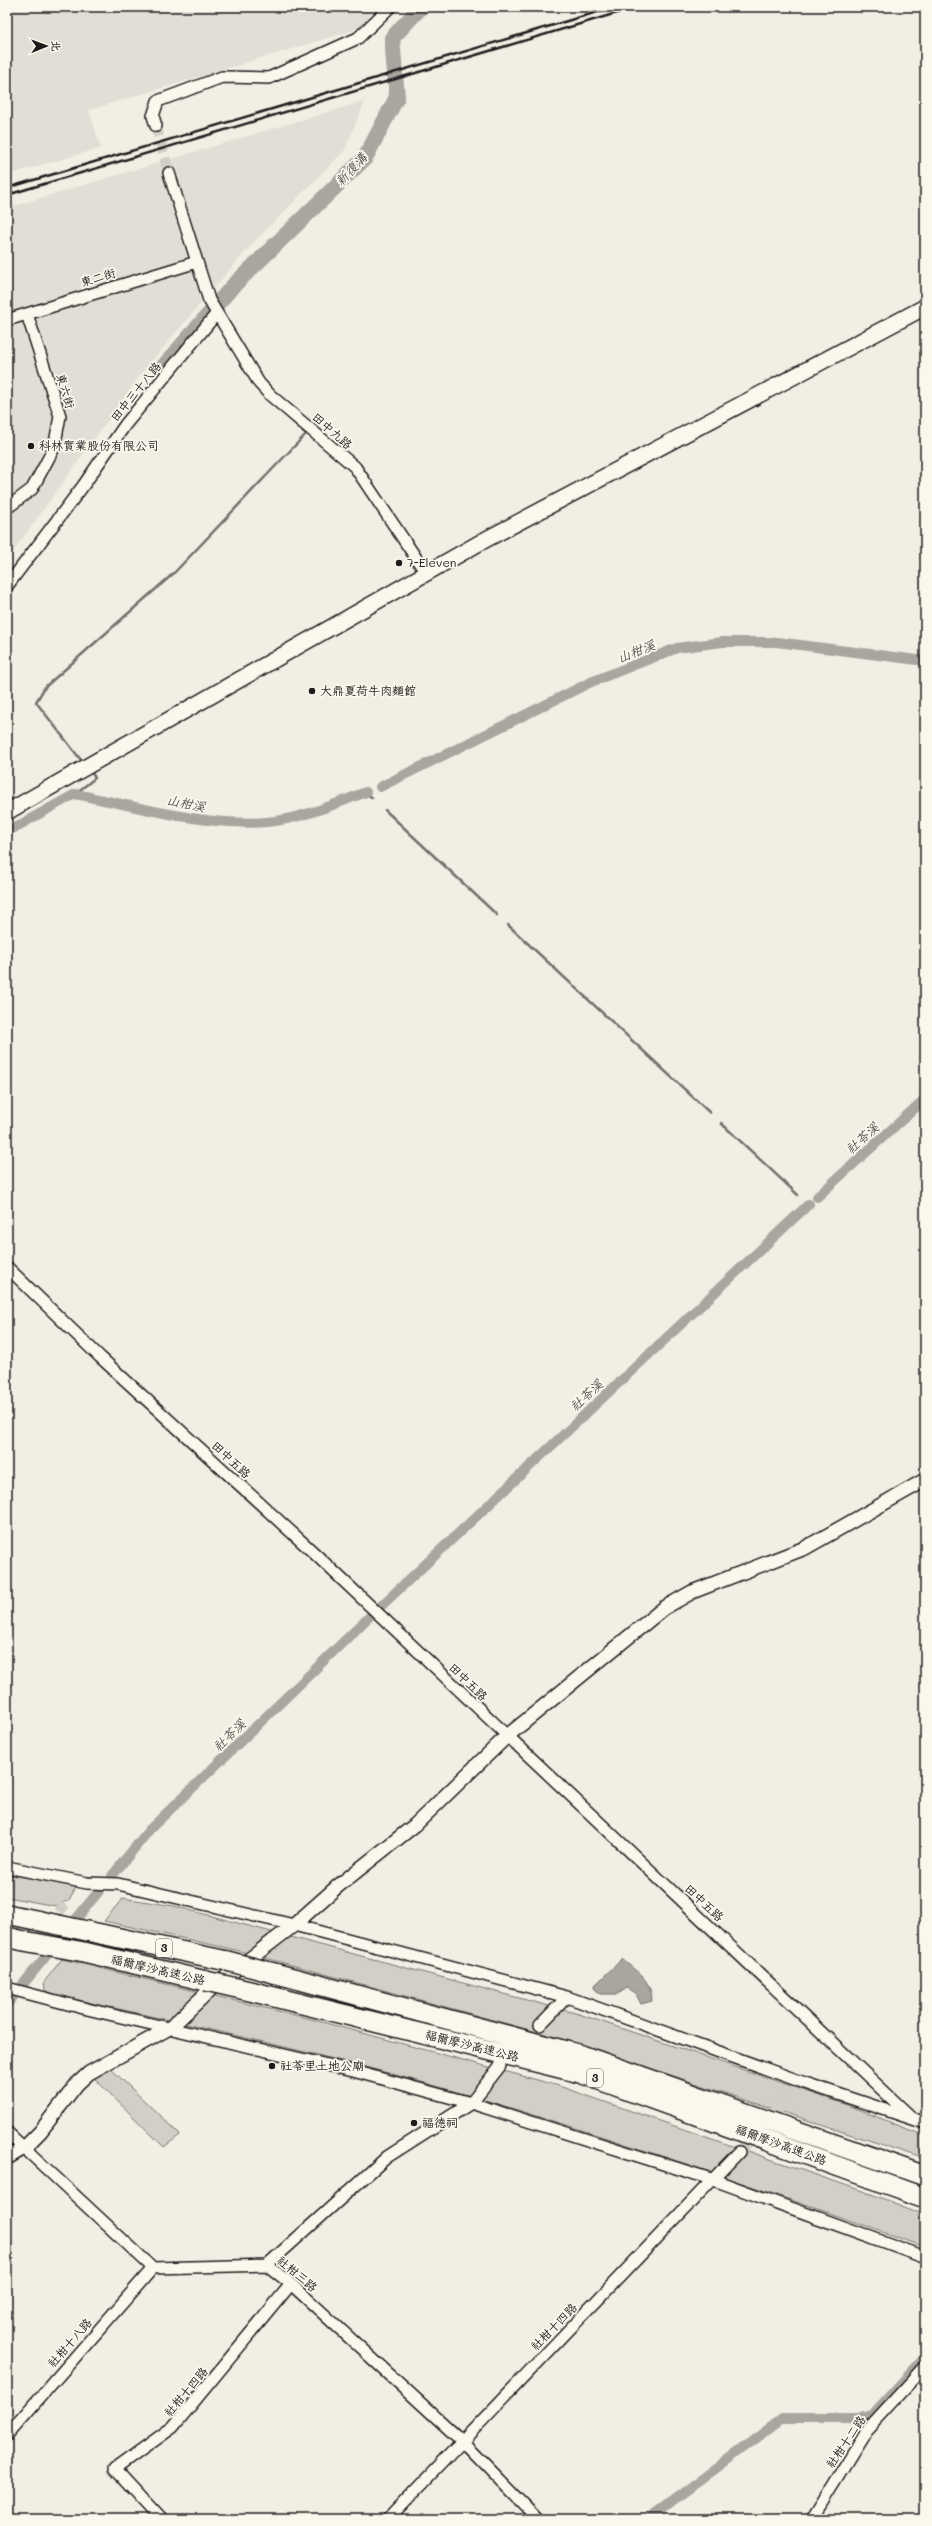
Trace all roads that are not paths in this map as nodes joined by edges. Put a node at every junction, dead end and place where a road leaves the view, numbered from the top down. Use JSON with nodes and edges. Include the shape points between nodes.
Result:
{"nodes":[{"id":1,"x":390,"y":7,"type":"edge"},
{"id":2,"x":156,"y":126,"type":"tunnel mouth"},
{"id":3,"x":169,"y":173,"type":"tunnel mouth"},
{"id":4,"x":197,"y":262,"type":"junction"},
{"id":5,"x":925,"y":307,"type":"edge"},
{"id":6,"x":217,"y":313,"type":"junction"},
{"id":7,"x":27,"y":314,"type":"junction"},
{"id":8,"x":7,"y":320,"type":"edge"},
{"id":9,"x":7,"y":508,"type":"edge"},
{"id":10,"x":426,"y":573,"type":"junction"},
{"id":11,"x":7,"y":586,"type":"edge"},
{"id":12,"x":7,"y":812,"type":"edge"},
{"id":13,"x":7,"y":1267,"type":"edge"},
{"id":14,"x":925,"y":1480,"type":"edge"},
{"id":15,"x":506,"y":1736,"type":"junction"},
{"id":16,"x":7,"y":1867,"type":"edge"},
{"id":17,"x":7,"y":1914,"type":"edge"},
{"id":18,"x":294,"y":1925,"type":"junction"},
{"id":19,"x":15,"y":1939,"type":"edge"},
{"id":20,"x":7,"y":1988,"type":"edge"},
{"id":21,"x":567,"y":1997,"type":"junction"},
{"id":22,"x":540,"y":2025,"type":"tunnel mouth"},
{"id":23,"x":171,"y":2028,"type":"junction"},
{"id":24,"x":500,"y":2066,"type":"dead end"},
{"id":25,"x":471,"y":2103,"type":"junction"},
{"id":26,"x":910,"y":2116,"type":"junction"},
{"id":27,"x":925,"y":2122,"type":"edge"},
{"id":28,"x":7,"y":2132,"type":"edge"},
{"id":29,"x":24,"y":2148,"type":"junction"},
{"id":30,"x":739,"y":2152,"type":"tunnel mouth"},
{"id":31,"x":7,"y":2158,"type":"edge"},
{"id":32,"x":925,"y":2176,"type":"edge"},
{"id":33,"x":714,"y":2180,"type":"junction"},
{"id":34,"x":925,"y":2198,"type":"edge"},
{"id":35,"x":925,"y":2257,"type":"edge"},
{"id":36,"x":266,"y":2265,"type":"junction"},
{"id":37,"x":153,"y":2268,"type":"junction"},
{"id":38,"x":291,"y":2284,"type":"junction"},
{"id":39,"x":925,"y":2368,"type":"edge"},
{"id":40,"x":7,"y":2435,"type":"edge"},
{"id":41,"x":463,"y":2442,"type":"junction"},
{"id":42,"x":161,"y":2519,"type":"edge"},
{"id":43,"x":388,"y":2519,"type":"edge"},
{"id":44,"x":538,"y":2519,"type":"edge"},
{"id":45,"x":811,"y":2519,"type":"edge"}],
"edges":[{"from":1,"to":2,"type":"street","via":[[358,38],[269,78],[222,77],[158,101],[153,116]]},
{"from":3,"to":4,"type":"street","name":"田中九路"},
{"from":4,"to":6,"type":"street","name":"田中九路","via":[[209,300]]},
{"from":4,"to":7,"type":"street","name":"東二街"},
{"from":5,"to":10,"type":"main road","via":[[704,422]]},
{"from":6,"to":10,"type":"street","name":"田中九路","via":[[259,383],[355,467]]},
{"from":6,"to":11,"type":"street","name":"田中三十八路","via":[[125,425],[83,486]]},
{"from":7,"to":8,"type":"street","name":"東二街"},
{"from":7,"to":9,"type":"street","name":"東六街","via":[[60,416],[54,448],[32,488]]},
{"from":10,"to":12,"type":"main road"},
{"from":13,"to":15,"type":"street","name":"田中五路"},
{"from":14,"to":15,"type":"street","via":[[805,1548],[692,1592],[664,1608]]},
{"from":15,"to":18,"type":"street","via":[[415,1826],[338,1886]]},
{"from":15,"to":26,"type":"street","name":"田中五路"},
{"from":16,"to":18,"type":"street","via":[[87,1883],[118,1884]]},
{"from":17,"to":32,"type":"highway","name":"福爾摩沙高速公路","number":"3","bridge":true,"via":[[227,1961],[581,2055]]},
{"from":18,"to":21,"type":"street"},
{"from":18,"to":23,"type":"street","via":[[212,1987]]},
{"from":19,"to":34,"type":"highway","name":"福爾摩沙高速公路","number":"3","bridge":true,"via":[[84,1952],[254,1992],[580,2073]]},
{"from":20,"to":23,"type":"street"},
{"from":21,"to":22,"type":"street"},
{"from":21,"to":26,"type":"street","via":[[805,2083]]},
{"from":23,"to":25,"type":"street","via":[[353,2071]]},
{"from":23,"to":29,"type":"street","via":[[89,2073]]},
{"from":24,"to":25,"type":"street"},
{"from":25,"to":33,"type":"street"},
{"from":25,"to":36,"type":"street","via":[[387,2157]]},
{"from":26,"to":27,"type":"street"},
{"from":28,"to":29,"type":"street"},
{"from":29,"to":31,"type":"street"},
{"from":29,"to":37,"type":"street"},
{"from":30,"to":33,"type":"street","name":"社柑十四路"},
{"from":33,"to":35,"type":"street"},
{"from":33,"to":41,"type":"street","name":"社柑十四路"},
{"from":36,"to":37,"type":"street","name":"社柑三路"},
{"from":36,"to":38,"type":"street","name":"社柑三路"},
{"from":37,"to":40,"type":"street","name":"社柑十八路"},
{"from":38,"to":41,"type":"street","name":"社柑三路"},
{"from":38,"to":42,"type":"street","name":"社柑十四路","via":[[174,2427],[116,2469]]},
{"from":39,"to":45,"type":"street","name":"社柑十二路","via":[[865,2432]]},
{"from":41,"to":43,"type":"street","name":"社柑十四路"},
{"from":41,"to":44,"type":"street","name":"社柑三路"}]}
